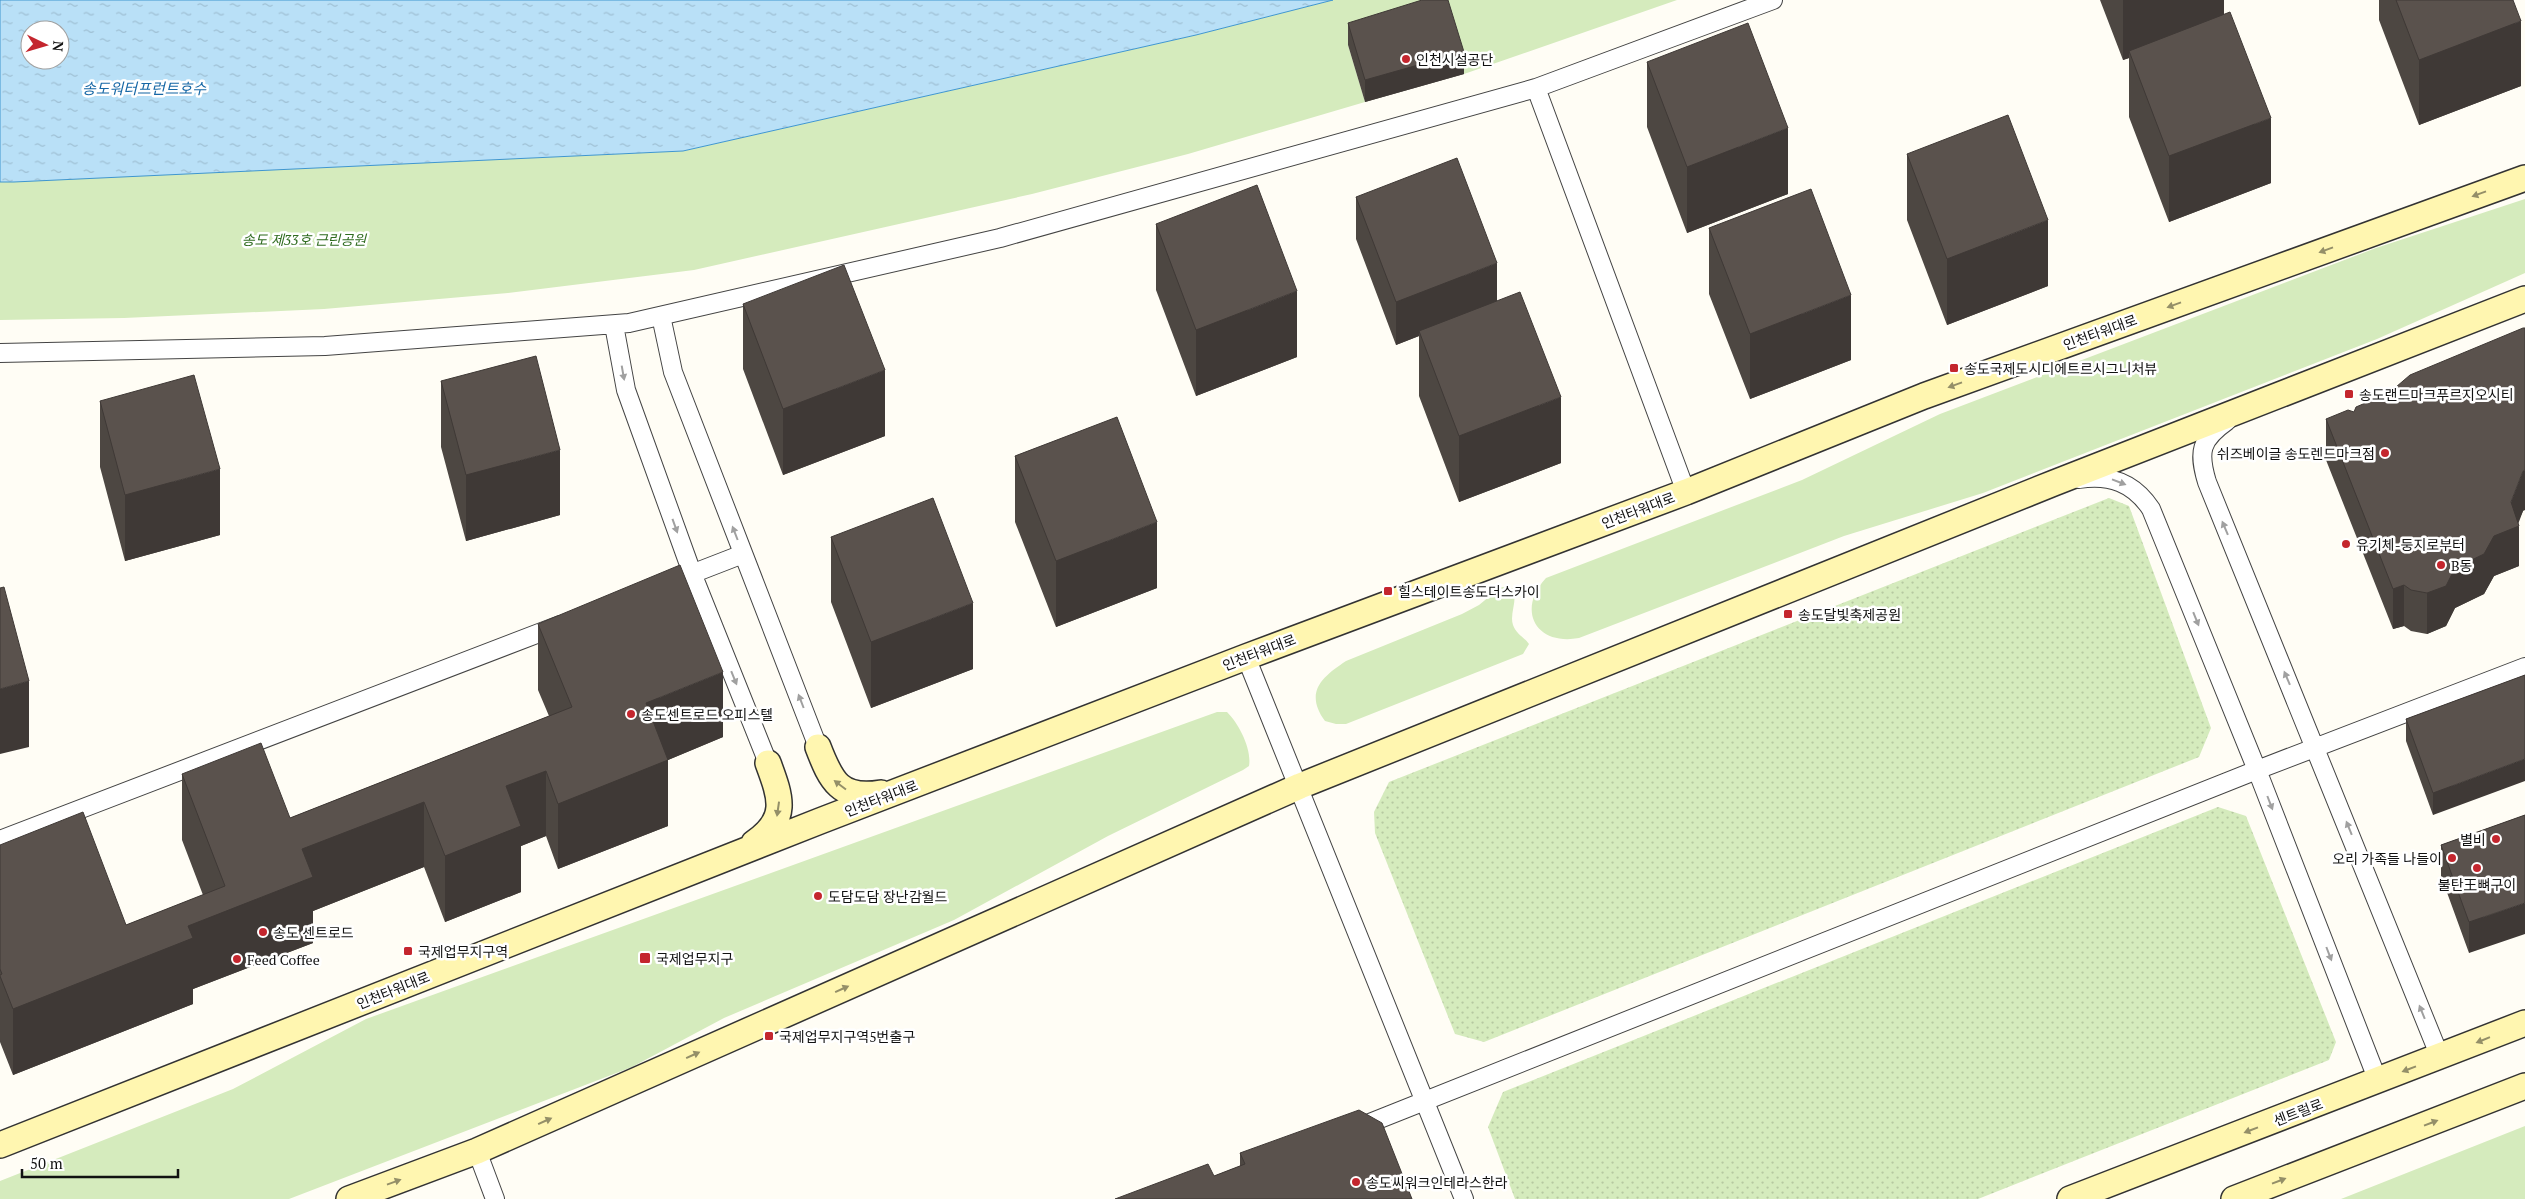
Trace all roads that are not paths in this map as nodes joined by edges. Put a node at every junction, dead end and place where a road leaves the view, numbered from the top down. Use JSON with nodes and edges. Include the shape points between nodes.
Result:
{"nodes":[{"id":1,"x":1773,"y":0,"type":"edge"},
{"id":2,"x":1536,"y":88,"type":"junction"},
{"id":3,"x":2525,"y":178,"type":"edge"},
{"id":4,"x":2525,"y":299,"type":"edge"},
{"id":5,"x":661,"y":316,"type":"junction"},
{"id":6,"x":614,"y":325,"type":"junction"},
{"id":7,"x":0,"y":353,"type":"edge"},
{"id":8,"x":2242,"y":410,"type":"junction"},
{"id":9,"x":2054,"y":483,"type":"junction"},
{"id":10,"x":1686,"y":492,"type":"junction"},
{"id":11,"x":743,"y":554,"type":"junction"},
{"id":12,"x":692,"y":574,"type":"junction"},
{"id":13,"x":648,"y":591,"type":"edge"},
{"id":14,"x":574,"y":619,"type":"edge"},
{"id":15,"x":1246,"y":657,"type":"junction"},
{"id":16,"x":2525,"y":667,"type":"edge"},
{"id":17,"x":818,"y":747,"type":"joint"},
{"id":18,"x":2316,"y":748,"type":"junction"},
{"id":19,"x":768,"y":763,"type":"joint"},
{"id":20,"x":2257,"y":770,"type":"junction"},
{"id":21,"x":1300,"y":786,"type":"junction"},
{"id":22,"x":903,"y":789,"type":"junction"},
{"id":23,"x":0,"y":840,"type":"edge"},
{"id":24,"x":743,"y":852,"type":"junction"},
{"id":25,"x":2525,"y":1023,"type":"edge"},
{"id":26,"x":2440,"y":1057,"type":"junction"},
{"id":27,"x":2378,"y":1081,"type":"junction"},
{"id":28,"x":2525,"y":1086,"type":"edge"},
{"id":29,"x":1425,"y":1102,"type":"junction"},
{"id":30,"x":1342,"y":1134,"type":"edge"},
{"id":31,"x":0,"y":1145,"type":"edge"},
{"id":32,"x":477,"y":1151,"type":"junction"},
{"id":33,"x":349,"y":1199,"type":"edge"},
{"id":34,"x":495,"y":1199,"type":"edge"},
{"id":35,"x":1464,"y":1199,"type":"edge"},
{"id":36,"x":2070,"y":1199,"type":"edge"},
{"id":37,"x":2234,"y":1199,"type":"edge"}],
"edges":[{"from":1,"to":2,"type":"street"},
{"from":2,"to":5,"type":"street","via":[[1000,238]]},
{"from":2,"to":10,"type":"street"},
{"from":3,"to":10,"type":"main road","name":"인천타워대로","one_way":true,"via":[[1924,396]]},
{"from":4,"to":8,"type":"main road"},
{"from":5,"to":6,"type":"street"},
{"from":11,"to":5,"type":"street","one_way":true,"via":[[673,372]]},
{"from":6,"to":7,"type":"street","via":[[325,346]]},
{"from":6,"to":12,"type":"street","one_way":true,"via":[[626,390]]},
{"from":8,"to":9,"type":"main road"},
{"from":18,"to":8,"type":"street","one_way":true,"via":[[2220,516],[2203,467],[2203,445],[2215,429]]},
{"from":9,"to":20,"type":"street","one_way":true,"via":[[2107,478],[2123,482],[2144,499],[2159,527]]},
{"from":9,"to":21,"type":"main road"},
{"from":10,"to":15,"type":"main road","name":"인천타워대로"},
{"from":11,"to":12,"type":"street"},
{"from":17,"to":11,"type":"street","one_way":true},
{"from":12,"to":13,"type":"street"},
{"from":12,"to":19,"type":"street","one_way":true},
{"from":14,"to":23,"type":"street"},
{"from":15,"to":21,"type":"street"},
{"from":15,"to":22,"type":"main road","name":"인천타워대로"},
{"from":16,"to":18,"type":"street"},
{"from":22,"to":17,"type":"main road","one_way":true,"via":[[856,794],[840,788],[829,775]]},
{"from":18,"to":20,"type":"street"},
{"from":26,"to":18,"type":"street","one_way":true},
{"from":19,"to":24,"type":"main road","one_way":true,"via":[[780,796],[776,822],[767,834]]},
{"from":20,"to":27,"type":"street","one_way":true},
{"from":20,"to":29,"type":"street"},
{"from":21,"to":29,"type":"street"},
{"from":32,"to":21,"type":"main road","one_way":true},
{"from":22,"to":24,"type":"main road","name":"인천타워대로"},
{"from":24,"to":31,"type":"main road","name":"인천타워대로"},
{"from":25,"to":26,"type":"main road","name":"센트럴로","one_way":true},
{"from":26,"to":27,"type":"main road","name":"센트럴로","one_way":true},
{"from":27,"to":36,"type":"main road","name":"센트럴로","one_way":true},
{"from":37,"to":28,"type":"main road","one_way":true},
{"from":29,"to":30,"type":"street"},
{"from":29,"to":35,"type":"street"},
{"from":33,"to":32,"type":"main road","one_way":true},
{"from":32,"to":34,"type":"street"}]}
